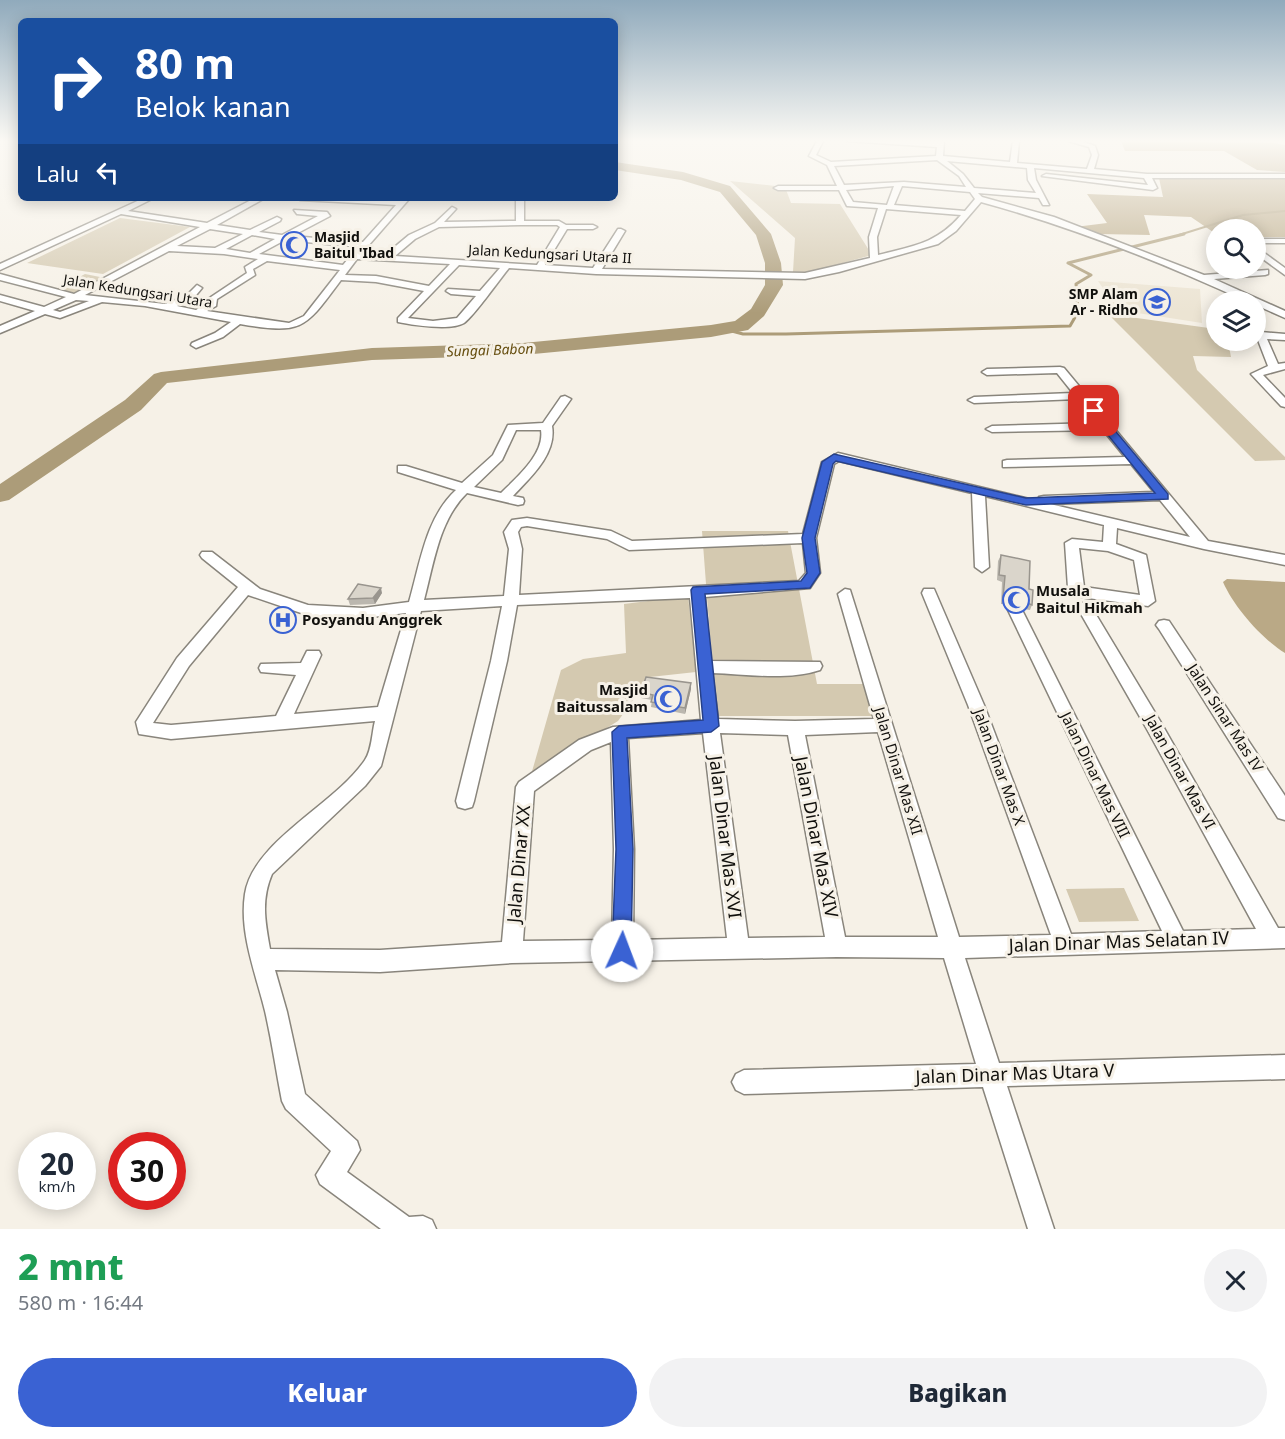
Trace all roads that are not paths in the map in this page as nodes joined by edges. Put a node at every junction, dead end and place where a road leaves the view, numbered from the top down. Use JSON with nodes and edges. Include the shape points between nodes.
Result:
{"nodes":[{"id":1,"x":847,"y":198,"type":"edge"},
{"id":2,"x":891,"y":198,"type":"edge"},
{"id":3,"x":976,"y":198,"type":"edge"},
{"id":4,"x":985,"y":198,"type":"edge"},
{"id":5,"x":1043,"y":198,"type":"edge"},
{"id":6,"x":144,"y":201,"type":"edge"},
{"id":7,"x":256,"y":201,"type":"edge"},
{"id":8,"x":333,"y":201,"type":"edge"},
{"id":9,"x":405,"y":201,"type":"edge"},
{"id":10,"x":520,"y":201,"type":"edge"},
{"id":11,"x":886,"y":206,"type":"junction"},
{"id":12,"x":452,"y":209,"type":"dead end"},
{"id":13,"x":120,"y":212,"type":"junction"},
{"id":14,"x":297,"y":212,"type":"dead end"},
{"id":15,"x":316,"y":212,"type":"junction"},
{"id":16,"x":967,"y":213,"type":"junction"},
{"id":17,"x":277,"y":219,"type":"dead end"},
{"id":18,"x":1051,"y":219,"type":"junction"},
{"id":19,"x":520,"y":223,"type":"junction"},
{"id":20,"x":438,"y":225,"type":"junction"},
{"id":21,"x":210,"y":226,"type":"junction"},
{"id":22,"x":564,"y":227,"type":"junction"},
{"id":23,"x":593,"y":227,"type":"dead end"},
{"id":24,"x":621,"y":231,"type":"dead end"},
{"id":25,"x":248,"y":233,"type":"junction"},
{"id":26,"x":285,"y":238,"type":"junction"},
{"id":27,"x":1266,"y":241,"type":"edge"},
{"id":28,"x":1284,"y":241,"type":"edge"},
{"id":29,"x":365,"y":245,"type":"junction"},
{"id":30,"x":167,"y":248,"type":"junction"},
{"id":31,"x":214,"y":252,"type":"junction"},
{"id":32,"x":250,"y":256,"type":"junction"},
{"id":33,"x":355,"y":256,"type":"junction"},
{"id":34,"x":387,"y":258,"type":"junction"},
{"id":35,"x":1266,"y":258,"type":"edge"},
{"id":36,"x":264,"y":259,"type":"junction"},
{"id":37,"x":874,"y":260,"type":"junction"},
{"id":38,"x":456,"y":263,"type":"junction"},
{"id":39,"x":506,"y":266,"type":"junction"},
{"id":40,"x":0,"y":267,"type":"edge"},
{"id":41,"x":346,"y":268,"type":"junction"},
{"id":42,"x":539,"y":268,"type":"junction"},
{"id":43,"x":596,"y":271,"type":"junction"},
{"id":44,"x":1285,"y":272,"type":"edge"},
{"id":45,"x":0,"y":277,"type":"edge"},
{"id":46,"x":339,"y":277,"type":"junction"},
{"id":47,"x":1203,"y":278,"type":"junction"},
{"id":48,"x":1206,"y":278,"type":"edge"},
{"id":49,"x":197,"y":288,"type":"dead end"},
{"id":50,"x":431,"y":290,"type":"junction"},
{"id":51,"x":451,"y":291,"type":"dead end"},
{"id":52,"x":484,"y":294,"type":"junction"},
{"id":53,"x":75,"y":297,"type":"junction"},
{"id":54,"x":0,"y":298,"type":"edge"},
{"id":55,"x":98,"y":301,"type":"junction"},
{"id":56,"x":166,"y":307,"type":"junction"},
{"id":57,"x":47,"y":311,"type":"junction"},
{"id":58,"x":197,"y":313,"type":"junction"},
{"id":59,"x":1285,"y":315,"type":"edge"},
{"id":60,"x":239,"y":320,"type":"junction"},
{"id":61,"x":0,"y":330,"type":"edge"},
{"id":62,"x":1285,"y":337,"type":"edge"},
{"id":63,"x":196,"y":345,"type":"dead end"},
{"id":64,"x":1279,"y":367,"type":"edge"},
{"id":65,"x":987,"y":372,"type":"dead end"},
{"id":66,"x":1081,"y":396,"type":"junction"},
{"id":67,"x":565,"y":399,"type":"dead end"},
{"id":68,"x":974,"y":400,"type":"dead end"},
{"id":69,"x":1285,"y":404,"type":"edge"},
{"id":70,"x":546,"y":426,"type":"junction"},
{"id":71,"x":1106,"y":426,"type":"junction"},
{"id":72,"x":992,"y":429,"type":"dead end"},
{"id":73,"x":1134,"y":460,"type":"junction"},
{"id":74,"x":1007,"y":464,"type":"dead end"},
{"id":75,"x":402,"y":469,"type":"dead end"},
{"id":76,"x":464,"y":488,"type":"junction"},
{"id":77,"x":978,"y":490,"type":"junction"},
{"id":78,"x":1164,"y":496,"type":"junction"},
{"id":79,"x":503,"y":498,"type":"junction"},
{"id":80,"x":518,"y":501,"type":"dead end"},
{"id":81,"x":1026,"y":501,"type":"junction"},
{"id":82,"x":1111,"y":522,"type":"junction"},
{"id":83,"x":808,"y":538,"type":"junction"},
{"id":84,"x":1204,"y":545,"type":"junction"},
{"id":85,"x":1109,"y":547,"type":"junction"},
{"id":86,"x":207,"y":555,"type":"dead end"},
{"id":87,"x":1285,"y":560,"type":"edge"},
{"id":88,"x":982,"y":567,"type":"dead end"},
{"id":89,"x":246,"y":587,"type":"junction"},
{"id":90,"x":698,"y":590,"type":"junction"},
{"id":91,"x":929,"y":593,"type":"dead end"},
{"id":92,"x":845,"y":594,"type":"dead end"},
{"id":93,"x":509,"y":602,"type":"junction"},
{"id":94,"x":415,"y":604,"type":"junction"},
{"id":95,"x":1084,"y":607,"type":"dead end"},
{"id":96,"x":1015,"y":610,"type":"dead end"},
{"id":97,"x":1164,"y":625,"type":"dead end"},
{"id":98,"x":814,"y":666,"type":"dead end"},
{"id":99,"x":703,"y":667,"type":"junction"},
{"id":100,"x":267,"y":668,"type":"dead end"},
{"id":101,"x":385,"y":713,"type":"junction"},
{"id":102,"x":282,"y":722,"type":"junction"},
{"id":103,"x":884,"y":725,"type":"junction"},
{"id":104,"x":711,"y":726,"type":"junction"},
{"id":105,"x":795,"y":728,"type":"junction"},
{"id":106,"x":619,"y":732,"type":"junction"},
{"id":107,"x":465,"y":801,"type":"dead end"},
{"id":108,"x":1285,"y":812,"type":"edge"},
{"id":109,"x":1278,"y":938,"type":"edge"},
{"id":110,"x":1177,"y":940,"type":"junction"},
{"id":111,"x":1064,"y":943,"type":"junction"},
{"id":112,"x":837,"y":946,"type":"junction"},
{"id":113,"x":739,"y":948,"type":"junction"},
{"id":114,"x":953,"y":948,"type":"junction"},
{"id":115,"x":622,"y":951,"type":"junction"},
{"id":116,"x":512,"y":952,"type":"junction"},
{"id":117,"x":261,"y":959,"type":"junction"},
{"id":118,"x":1285,"y":1067,"type":"edge"},
{"id":119,"x":993,"y":1074,"type":"junction"},
{"id":120,"x":744,"y":1082,"type":"dead end"},
{"id":121,"x":403,"y":1229,"type":"edge"},
{"id":122,"x":412,"y":1229,"type":"edge"},
{"id":123,"x":423,"y":1229,"type":"edge"},
{"id":124,"x":1041,"y":1229,"type":"edge"}],
"edges":[{"from":1,"to":11,"type":"street","via":[[850,204]]},
{"from":2,"to":11,"type":"street"},
{"from":3,"to":16,"type":"street","name":"Jalan Kedungsari Utara II"},
{"from":4,"to":18,"type":"street"},
{"from":5,"to":18,"type":"street"},
{"from":6,"to":13,"type":"street"},
{"from":7,"to":21,"type":"street"},
{"from":8,"to":15,"type":"street"},
{"from":9,"to":29,"type":"street"},
{"from":10,"to":19,"type":"street"},
{"from":11,"to":16,"type":"street"},
{"from":11,"to":37,"type":"street","via":[[873,237]]},
{"from":12,"to":20,"type":"street"},
{"from":13,"to":21,"type":"street"},
{"from":13,"to":40,"type":"street"},
{"from":14,"to":15,"type":"street"},
{"from":15,"to":26,"type":"street","via":[[327,214]]},
{"from":16,"to":37,"type":"street","name":"Jalan Kedungsari Utara II","via":[[935,242]]},
{"from":17,"to":25,"type":"street"},
{"from":18,"to":47,"type":"street"},
{"from":19,"to":20,"type":"street"},
{"from":19,"to":22,"type":"street","via":[[558,223]]},
{"from":20,"to":34,"type":"street","via":[[407,241]]},
{"from":21,"to":25,"type":"street"},
{"from":21,"to":30,"type":"street"},
{"from":22,"to":23,"type":"street"},
{"from":22,"to":42,"type":"street"},
{"from":24,"to":43,"type":"street"},
{"from":25,"to":26,"type":"street"},
{"from":25,"to":31,"type":"street"},
{"from":26,"to":29,"type":"street"},
{"from":26,"to":32,"type":"street"},
{"from":27,"to":28,"type":"street"},
{"from":29,"to":33,"type":"street"},
{"from":30,"to":31,"type":"street"},
{"from":30,"to":53,"type":"street"},
{"from":31,"to":32,"type":"street"},
{"from":32,"to":36,"type":"street"},
{"from":33,"to":34,"type":"street","name":"Jalan Kedungsari Utara II"},
{"from":33,"to":41,"type":"street"},
{"from":34,"to":38,"type":"street","name":"Jalan Kedungsari Utara II"},
{"from":35,"to":44,"type":"street"},
{"from":36,"to":41,"type":"street"},
{"from":36,"to":58,"type":"street","via":[[248,269],[252,273]]},
{"from":37,"to":43,"type":"street","name":"Jalan Kedungsari Utara II","via":[[793,276]]},
{"from":38,"to":39,"type":"street","name":"Jalan Kedungsari Utara II"},
{"from":38,"to":50,"type":"street"},
{"from":39,"to":42,"type":"street","name":"Jalan Kedungsari Utara II"},
{"from":39,"to":52,"type":"street"},
{"from":41,"to":46,"type":"street"},
{"from":42,"to":43,"type":"street","name":"Jalan Kedungsari Utara II"},
{"from":45,"to":53,"type":"street","name":"Jalan Kedungsari Utara"},
{"from":46,"to":50,"type":"street","via":[[375,279]]},
{"from":46,"to":60,"type":"street","name":"Jalan Kedungsari Utara","via":[[307,318],[285,327]]},
{"from":47,"to":48,"type":"street"},
{"from":47,"to":59,"type":"street"},
{"from":49,"to":56,"type":"street","via":[[189,298]]},
{"from":50,"to":52,"type":"street","via":[[401,320],[433,324],[460,321]]},
{"from":51,"to":52,"type":"street"},
{"from":53,"to":55,"type":"street","name":"Jalan Kedungsari Utara"},
{"from":53,"to":57,"type":"street"},
{"from":54,"to":57,"type":"street"},
{"from":55,"to":56,"type":"street","name":"Jalan Kedungsari Utara"},
{"from":55,"to":57,"type":"street","via":[[64,314]]},
{"from":56,"to":58,"type":"street","name":"Jalan Kedungsari Utara"},
{"from":57,"to":61,"type":"street"},
{"from":58,"to":60,"type":"street","name":"Jalan Kedungsari Utara"},
{"from":60,"to":63,"type":"street"},
{"from":62,"to":64,"type":"street","via":[[1261,335]]},
{"from":64,"to":69,"type":"street","via":[[1256,374]]},
{"from":65,"to":66,"type":"street","via":[[1060,370]]},
{"from":66,"to":68,"type":"street"},
{"from":66,"to":71,"type":"street"},
{"from":67,"to":70,"type":"street"},
{"from":70,"to":76,"type":"street","via":[[512,427],[498,457]]},
{"from":70,"to":79,"type":"street","via":[[547,436],[539,457]]},
{"from":71,"to":72,"type":"street"},
{"from":71,"to":73,"type":"street"},
{"from":73,"to":74,"type":"street"},
{"from":73,"to":78,"type":"street"},
{"from":75,"to":76,"type":"street"},
{"from":76,"to":79,"type":"street"},
{"from":76,"to":94,"type":"street","via":[[450,502],[438,525]]},
{"from":77,"to":81,"type":"street"},
{"from":77,"to":83,"type":"street","via":[[834,458],[828,462]]},
{"from":77,"to":88,"type":"street"},
{"from":78,"to":81,"type":"street"},
{"from":78,"to":84,"type":"street"},
{"from":79,"to":80,"type":"street"},
{"from":81,"to":82,"type":"street"},
{"from":82,"to":84,"type":"street"},
{"from":82,"to":85,"type":"street"},
{"from":83,"to":90,"type":"street","via":[[813,573],[805,585]]},
{"from":83,"to":93,"type":"street","via":[[629,546],[611,535],[522,521],[511,532],[517,553]]},
{"from":84,"to":87,"type":"street"},
{"from":85,"to":85,"type":"street","via":[[1072,543],[1077,590],[1148,602],[1141,558]]},
{"from":86,"to":89,"type":"street"},
{"from":89,"to":94,"type":"street","via":[[274,600],[325,612],[363,613]]},
{"from":89,"to":102,"type":"street","via":[[189,654],[144,722],[145,729],[171,732]]},
{"from":90,"to":93,"type":"street"},
{"from":90,"to":99,"type":"street","name":"Jalan Dinar Mas XVI"},
{"from":91,"to":111,"type":"street","name":"Jalan Dinar Mas X","via":[[976,705]]},
{"from":92,"to":103,"type":"street","name":"Jalan Dinar Mas XII"},
{"from":93,"to":94,"type":"street"},
{"from":93,"to":107,"type":"street","via":[[500,659]]},
{"from":94,"to":101,"type":"street"},
{"from":95,"to":109,"type":"street","name":"Jalan Dinar Mas VI"},
{"from":96,"to":110,"type":"street","name":"Jalan Dinar Mas VIII"},
{"from":97,"to":108,"type":"street","name":"Jalan Sinar Mas IV"},
{"from":98,"to":99,"type":"street"},
{"from":99,"to":104,"type":"street","name":"Jalan Dinar Mas XVI"},
{"from":100,"to":102,"type":"street","via":[[310,662]]},
{"from":101,"to":102,"type":"street"},
{"from":101,"to":117,"type":"street","via":[[375,761],[369,771],[264,868],[255,891],[254,909]]},
{"from":103,"to":105,"type":"street"},
{"from":103,"to":114,"type":"street","name":"Jalan Dinar Mas XII"},
{"from":104,"to":105,"type":"street"},
{"from":104,"to":106,"type":"street"},
{"from":104,"to":113,"type":"street","name":"Jalan Dinar Mas XVI"},
{"from":105,"to":112,"type":"street","name":"Jalan Dinar Mas XIV"},
{"from":106,"to":115,"type":"street","via":[[624,849]]},
{"from":106,"to":116,"type":"street","name":"Jalan Dinar XX","via":[[585,745],[532,779],[525,790]]},
{"from":109,"to":110,"type":"street","name":"Jalan Dinar Mas Selatan IV"},
{"from":110,"to":111,"type":"street","name":"Jalan Dinar Mas Selatan IV"},
{"from":111,"to":114,"type":"street","name":"Jalan Dinar Mas Selatan IV"},
{"from":112,"to":113,"type":"street","name":"Jalan Dinar Mas Selatan IV"},
{"from":112,"to":114,"type":"street","name":"Jalan Dinar Mas Selatan IV"},
{"from":113,"to":115,"type":"street","name":"Jalan Dinar Mas Selatan IV"},
{"from":114,"to":119,"type":"street","name":"Jalan Dinar Mas XII"},
{"from":115,"to":116,"type":"street","name":"Jalan Dinar Mas Selatan IV"},
{"from":116,"to":117,"type":"street","name":"Jalan Dinar Mas Selatan IV","via":[[380,961]]},
{"from":117,"to":121,"type":"street","via":[[294,1101],[348,1150],[330,1175]]},
{"from":118,"to":119,"type":"street","name":"Jalan Dinar Mas Utara V"},
{"from":119,"to":120,"type":"street","name":"Jalan Dinar Mas Utara V"},
{"from":119,"to":124,"type":"street","name":"Jalan Dinar Mas XII"},
{"from":122,"to":123,"type":"street"}]}
